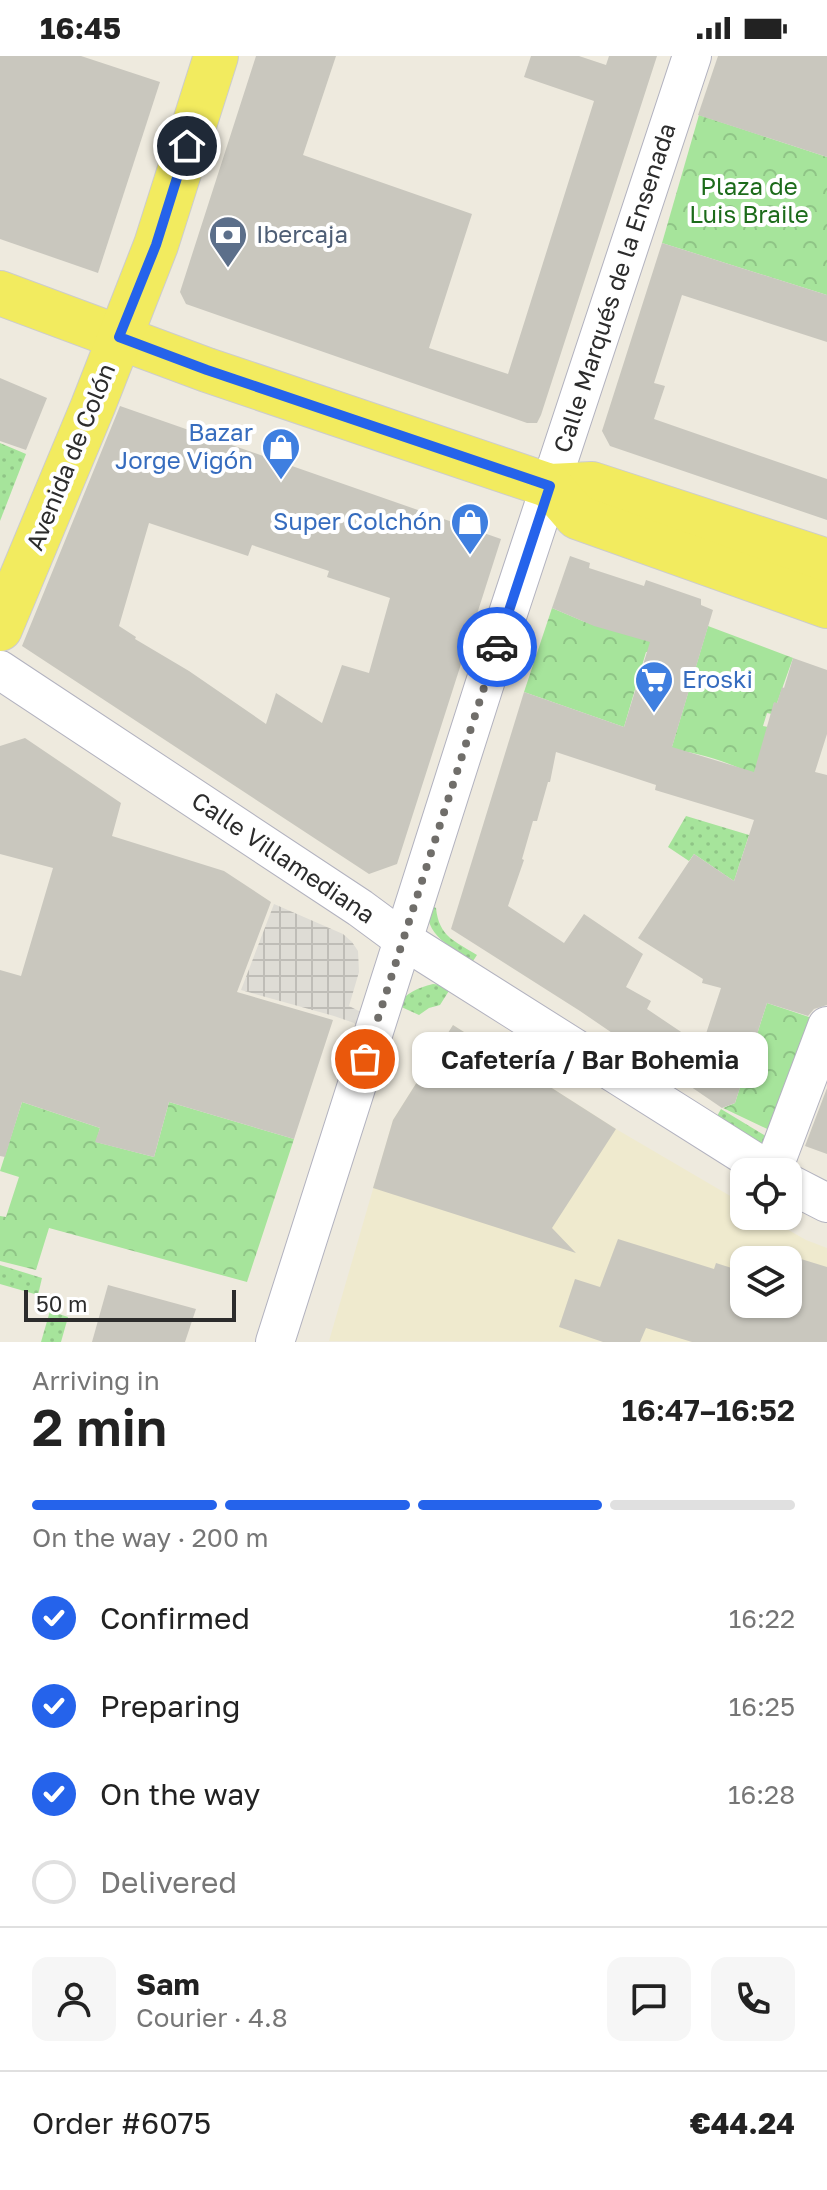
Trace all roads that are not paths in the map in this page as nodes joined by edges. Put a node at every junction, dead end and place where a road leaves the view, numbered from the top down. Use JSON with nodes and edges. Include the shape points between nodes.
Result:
{"nodes":[{"id":1,"x":692,"y":56,"type":"edge"},
{"id":2,"x":208,"y":58,"type":"edge"},
{"id":3,"x":0,"y":293,"type":"edge"},
{"id":4,"x":119,"y":337,"type":"junction"},
{"id":5,"x":550,"y":486,"type":"junction"},
{"id":6,"x":827,"y":561,"type":"edge"},
{"id":7,"x":827,"y":606,"type":"edge"},
{"id":8,"x":0,"y":629,"type":"edge"},
{"id":9,"x":0,"y":670,"type":"edge"},
{"id":10,"x":402,"y":939,"type":"junction"},
{"id":11,"x":827,"y":1026,"type":"edge"},
{"id":12,"x":749,"y":1158,"type":"edge"},
{"id":13,"x":776,"y":1158,"type":"edge"},
{"id":14,"x":802,"y":1190,"type":"edge"},
{"id":15,"x":827,"y":1203,"type":"edge"},
{"id":16,"x":275,"y":1342,"type":"edge"}],
"edges":[{"from":1,"to":5,"type":"street","name":"Calle Marqués de la Ensenada"},
{"from":2,"to":4,"type":"main road","name":"Avenida de Colón","via":[[156,245]]},
{"from":3,"to":4,"type":"main road"},
{"from":4,"to":5,"type":"main road"},
{"from":4,"to":8,"type":"main road","name":"Avenida de Colón"},
{"from":5,"to":6,"type":"main road","via":[[592,484]]},
{"from":5,"to":7,"type":"main road","via":[[577,517]]},
{"from":5,"to":10,"type":"street","name":"Calle Marqués de la Ensenada"},
{"from":9,"to":10,"type":"street","name":"Calle Villamediana"},
{"from":10,"to":12,"type":"street","name":"Calle Villamediana"},
{"from":10,"to":16,"type":"street","name":"Calle Marqués de la Ensenada"},
{"from":11,"to":13,"type":"street"},
{"from":14,"to":15,"type":"street"}]}
